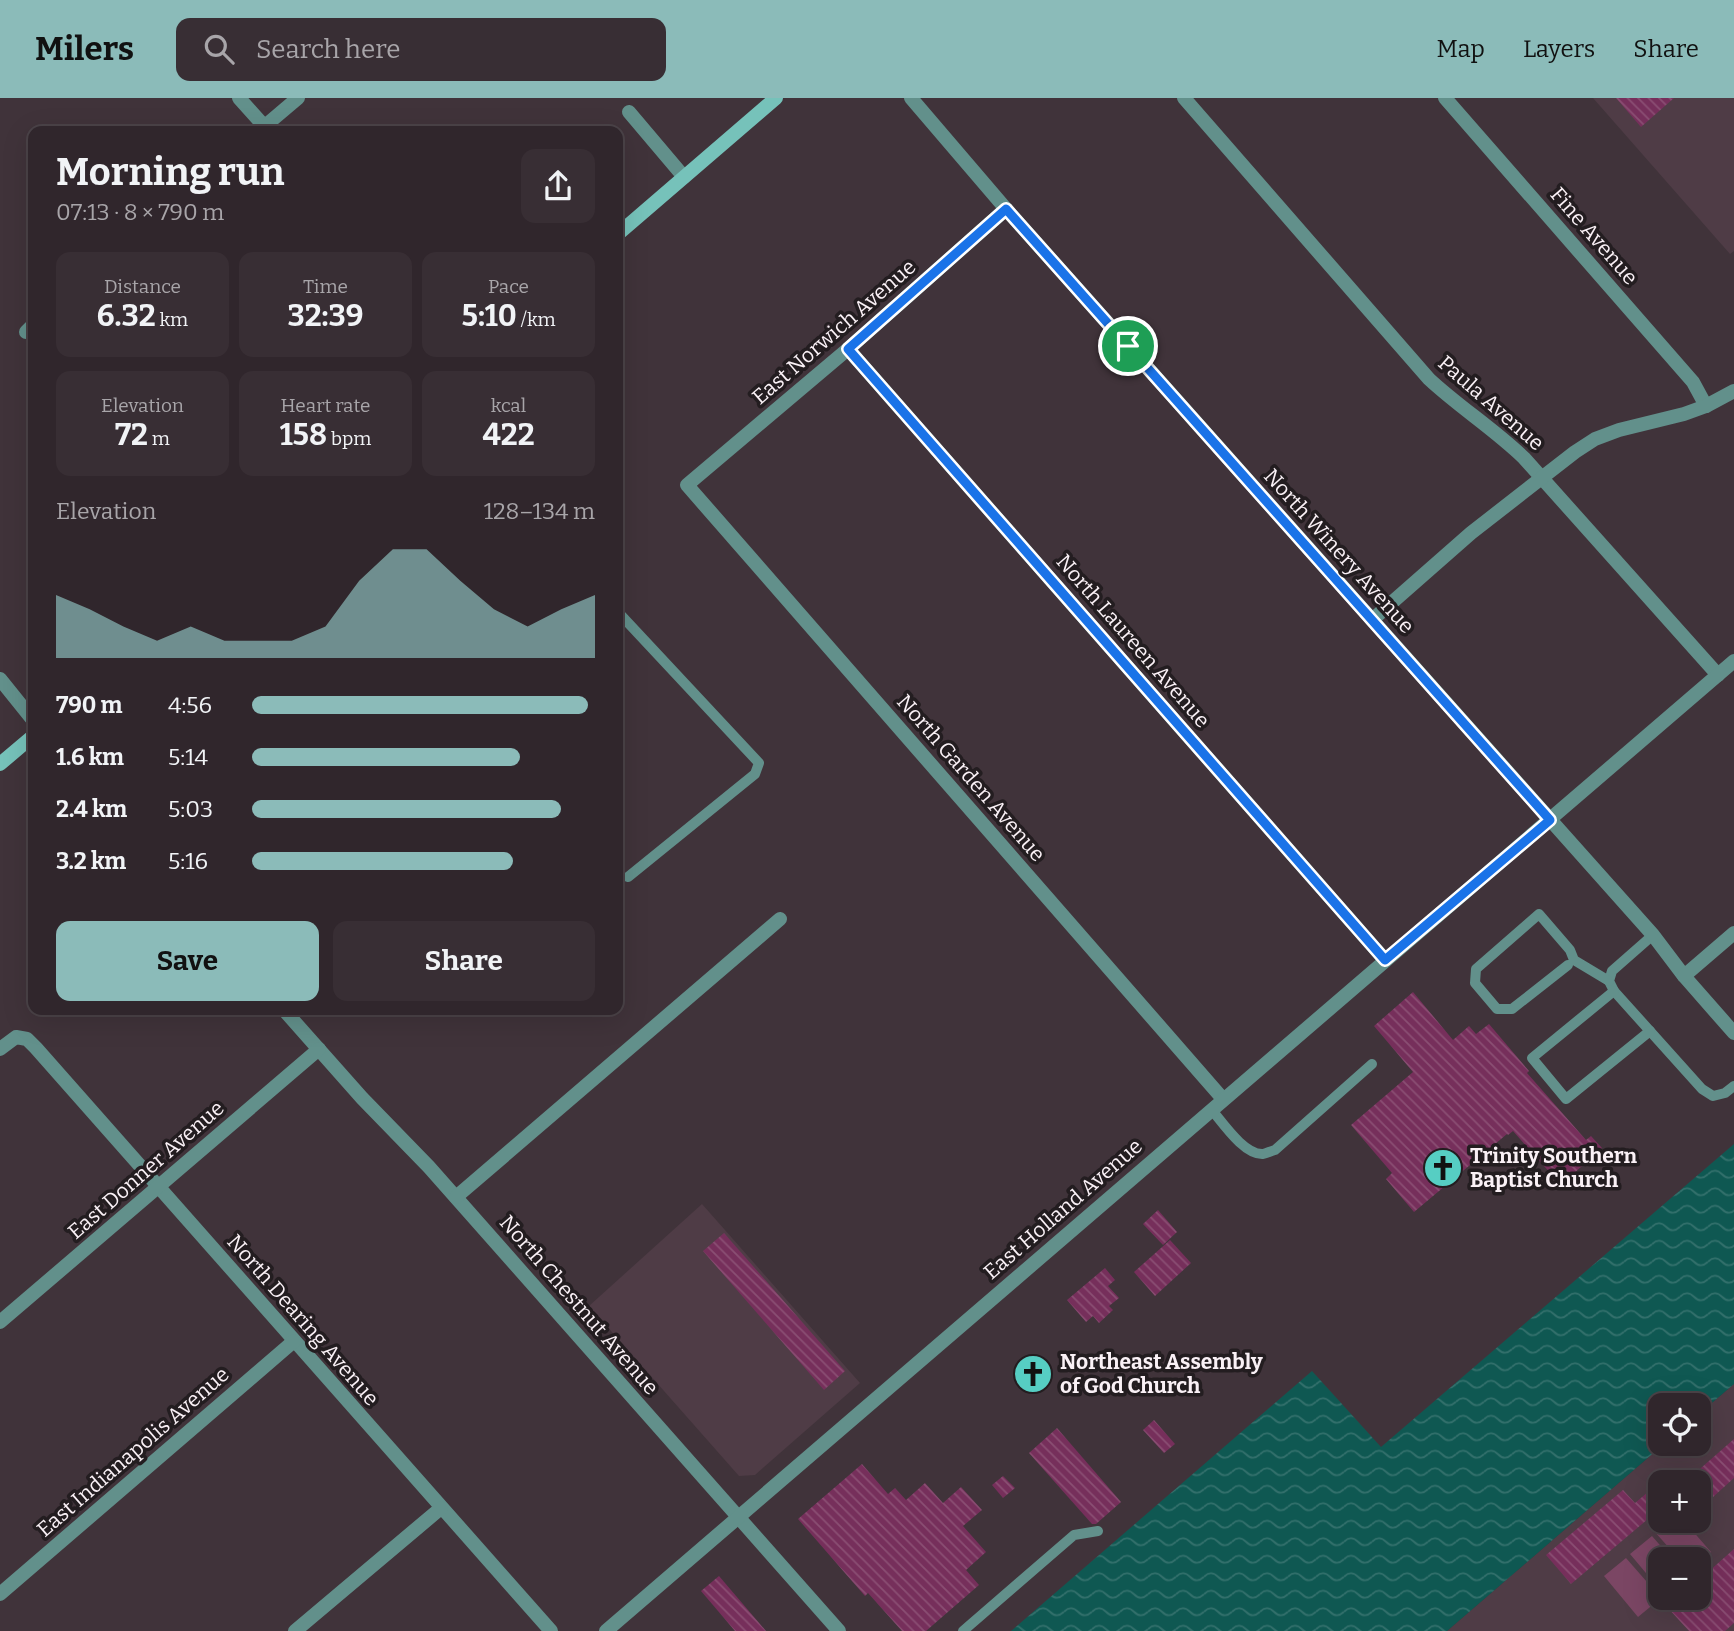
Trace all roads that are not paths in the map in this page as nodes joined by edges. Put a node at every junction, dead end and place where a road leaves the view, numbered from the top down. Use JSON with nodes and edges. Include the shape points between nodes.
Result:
{"nodes":[{"id":1,"x":239,"y":98,"type":"edge"},
{"id":2,"x":298,"y":98,"type":"edge"},
{"id":3,"x":776,"y":98,"type":"edge"},
{"id":4,"x":911,"y":98,"type":"edge"},
{"id":5,"x":1184,"y":98,"type":"edge"},
{"id":6,"x":1445,"y":98,"type":"edge"},
{"id":7,"x":629,"y":112,"type":"dead end"},
{"id":8,"x":260,"y":126,"type":"edge"},
{"id":9,"x":265,"y":126,"type":"edge"},
{"id":10,"x":684,"y":177,"type":"junction"},
{"id":11,"x":1006,"y":209,"type":"junction"},
{"id":12,"x":623,"y":230,"type":"edge"},
{"id":13,"x":848,"y":349,"type":"junction"},
{"id":14,"x":1734,"y":391,"type":"edge"},
{"id":15,"x":1706,"y":406,"type":"junction"},
{"id":16,"x":1544,"y":478,"type":"junction"},
{"id":17,"x":687,"y":485,"type":"joint"},
{"id":18,"x":623,"y":617,"type":"edge"},
{"id":19,"x":1372,"y":620,"type":"junction"},
{"id":20,"x":1734,"y":661,"type":"edge"},
{"id":21,"x":1718,"y":675,"type":"junction"},
{"id":22,"x":0,"y":679,"type":"edge"},
{"id":23,"x":28,"y":714,"type":"edge"},
{"id":24,"x":28,"y":740,"type":"edge"},
{"id":25,"x":0,"y":764,"type":"edge"},
{"id":26,"x":1550,"y":820,"type":"junction"},
{"id":27,"x":628,"y":877,"type":"dead end"},
{"id":28,"x":780,"y":919,"type":"dead end"},
{"id":29,"x":1734,"y":933,"type":"edge"},
{"id":30,"x":1653,"y":934,"type":"junction"},
{"id":31,"x":1385,"y":960,"type":"junction"},
{"id":32,"x":1568,"y":965,"type":"dead end"},
{"id":33,"x":1684,"y":976,"type":"junction"},
{"id":34,"x":1609,"y":981,"type":"junction"},
{"id":35,"x":1614,"y":991,"type":"junction"},
{"id":36,"x":288,"y":1015,"type":"edge"},
{"id":37,"x":1650,"y":1031,"type":"junction"},
{"id":38,"x":1734,"y":1033,"type":"edge"},
{"id":39,"x":0,"y":1049,"type":"edge"},
{"id":40,"x":318,"y":1049,"type":"junction"},
{"id":41,"x":1371,"y":1064,"type":"dead end"},
{"id":42,"x":1734,"y":1086,"type":"edge"},
{"id":43,"x":1223,"y":1099,"type":"junction"},
{"id":44,"x":1211,"y":1110,"type":"junction"},
{"id":45,"x":158,"y":1187,"type":"junction"},
{"id":46,"x":456,"y":1197,"type":"junction"},
{"id":47,"x":0,"y":1322,"type":"edge"},
{"id":48,"x":294,"y":1341,"type":"junction"},
{"id":49,"x":440,"y":1508,"type":"junction"},
{"id":50,"x":738,"y":1517,"type":"junction"},
{"id":51,"x":1098,"y":1531,"type":"dead end"},
{"id":52,"x":0,"y":1594,"type":"edge"},
{"id":53,"x":295,"y":1631,"type":"edge"},
{"id":54,"x":551,"y":1631,"type":"edge"},
{"id":55,"x":606,"y":1631,"type":"edge"},
{"id":56,"x":839,"y":1631,"type":"edge"},
{"id":57,"x":964,"y":1631,"type":"edge"}],
"edges":[{"from":1,"to":8,"type":"street"},
{"from":2,"to":9,"type":"street"},
{"from":3,"to":10,"type":"street"},
{"from":4,"to":11,"type":"street","name":"North Winery Avenue"},
{"from":5,"to":16,"type":"street","name":"Paula Avenue","via":[[1429,379],[1506,440]]},
{"from":6,"to":15,"type":"street","name":"Fine Avenue","via":[[1693,382]]},
{"from":7,"to":10,"type":"street"},
{"from":10,"to":12,"type":"street"},
{"from":11,"to":13,"type":"street","name":"East Norwich Avenue"},
{"from":11,"to":19,"type":"street","name":"North Winery Avenue"},
{"from":13,"to":17,"type":"street","name":"East Norwich Avenue"},
{"from":13,"to":31,"type":"street","name":"North Laureen Avenue"},
{"from":14,"to":15,"type":"street"},
{"from":15,"to":16,"type":"street","via":[[1595,439]]},
{"from":16,"to":19,"type":"street","via":[[1471,533]]},
{"from":16,"to":21,"type":"street","name":"Paula Avenue"},
{"from":17,"to":43,"type":"street","name":"North Garden Avenue"},
{"from":18,"to":27,"type":"lane","via":[[759,763],[755,774]]},
{"from":19,"to":26,"type":"street","name":"North Winery Avenue"},
{"from":20,"to":21,"type":"street","name":"East Holland Avenue"},
{"from":21,"to":26,"type":"street","name":"East Holland Avenue"},
{"from":22,"to":23,"type":"street"},
{"from":24,"to":25,"type":"street"},
{"from":26,"to":30,"type":"street","name":"North Winery Avenue"},
{"from":26,"to":31,"type":"street","name":"East Holland Avenue"},
{"from":28,"to":46,"type":"street"},
{"from":29,"to":33,"type":"street"},
{"from":30,"to":33,"type":"street","name":"North Winery Avenue"},
{"from":30,"to":34,"type":"lane","via":[[1612,971]]},
{"from":31,"to":43,"type":"street","name":"East Holland Avenue"},
{"from":32,"to":34,"type":"lane","via":[[1512,1009],[1497,1009],[1475,983],[1476,969],[1539,914],[1574,960]]},
{"from":33,"to":38,"type":"street","name":"North Winery Avenue"},
{"from":34,"to":35,"type":"lane"},
{"from":35,"to":37,"type":"lane"},
{"from":35,"to":37,"type":"lane","via":[[1532,1058],[1566,1099]]},
{"from":36,"to":40,"type":"street","name":"North Chestnut Avenue"},
{"from":37,"to":42,"type":"lane","via":[[1702,1089],[1713,1096]]},
{"from":39,"to":45,"type":"street","name":"North Dearing Avenue","via":[[16,1037],[36,1048]]},
{"from":40,"to":45,"type":"street","name":"East Donner Avenue"},
{"from":40,"to":46,"type":"street","name":"North Chestnut Avenue"},
{"from":41,"to":44,"type":"lane","via":[[1275,1150],[1262,1154],[1242,1145]]},
{"from":43,"to":44,"type":"street","name":"East Holland Avenue"},
{"from":44,"to":50,"type":"street","name":"East Holland Avenue"},
{"from":45,"to":47,"type":"street","name":"East Donner Avenue"},
{"from":45,"to":48,"type":"street","name":"North Dearing Avenue"},
{"from":46,"to":50,"type":"street","name":"North Chestnut Avenue"},
{"from":48,"to":49,"type":"street","name":"North Dearing Avenue"},
{"from":48,"to":52,"type":"street","name":"East Indianapolis Avenue"},
{"from":49,"to":53,"type":"street"},
{"from":49,"to":54,"type":"street","name":"North Dearing Avenue"},
{"from":50,"to":55,"type":"street","name":"East Holland Avenue"},
{"from":50,"to":56,"type":"street","name":"North Chestnut Avenue"},
{"from":51,"to":57,"type":"lane","via":[[1074,1535]]}]}
